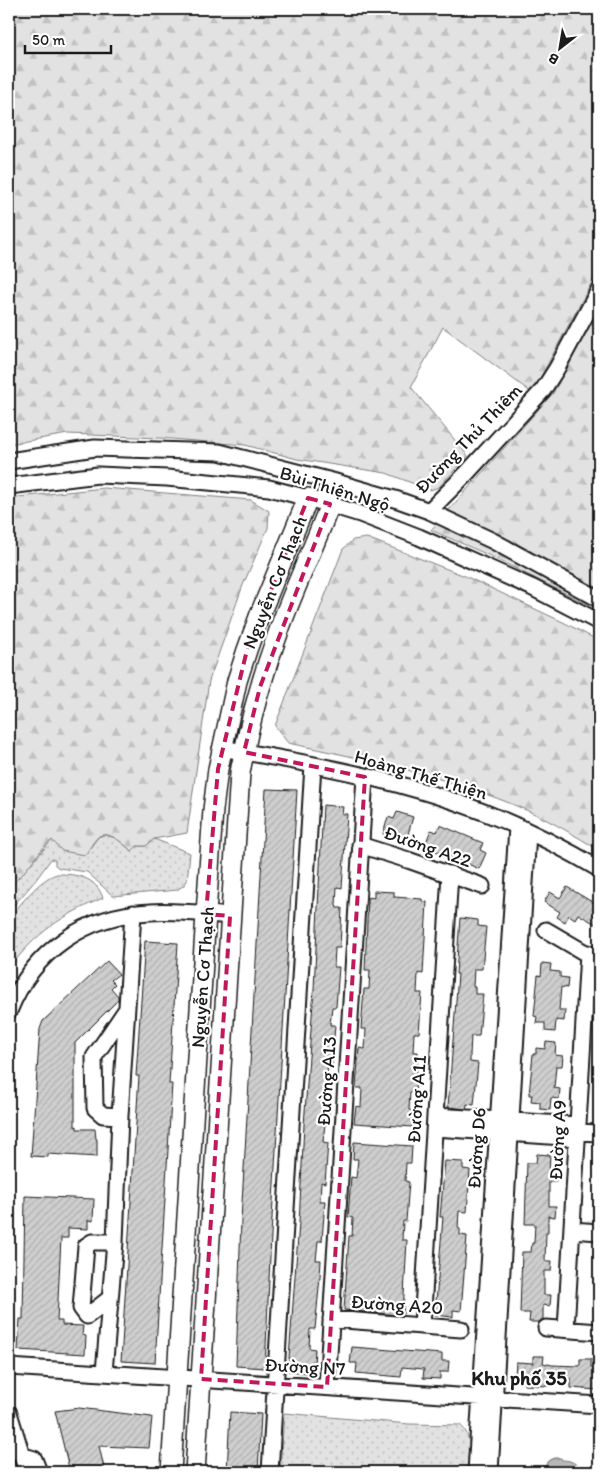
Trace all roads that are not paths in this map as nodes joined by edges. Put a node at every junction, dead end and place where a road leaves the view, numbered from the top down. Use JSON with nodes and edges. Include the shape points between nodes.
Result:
{"nodes":[{"id":1,"x":599,"y":290,"type":"edge"},
{"id":2,"x":9,"y":461,"type":"edge"},
{"id":3,"x":332,"y":481,"type":"junction"},
{"id":4,"x":9,"y":486,"type":"edge"},
{"id":5,"x":321,"y":501,"type":"junction"},
{"id":6,"x":429,"y":511,"type":"junction"},
{"id":7,"x":599,"y":599,"type":"edge"},
{"id":8,"x":599,"y":622,"type":"edge"},
{"id":9,"x":221,"y":748,"type":"junction"},
{"id":10,"x":244,"y":752,"type":"junction"},
{"id":11,"x":313,"y":765,"type":"junction"},
{"id":12,"x":364,"y":777,"type":"junction"},
{"id":13,"x":522,"y":829,"type":"junction"},
{"id":14,"x":360,"y":845,"type":"junction"},
{"id":15,"x":599,"y":869,"type":"edge"},
{"id":16,"x":450,"y":874,"type":"junction"},
{"id":17,"x":482,"y":886,"type":"dead end"},
{"id":18,"x":133,"y":913,"type":"junction"},
{"id":19,"x":206,"y":914,"type":"junction"},
{"id":20,"x":230,"y":916,"type":"junction"},
{"id":21,"x":546,"y":930,"type":"dead end"},
{"id":22,"x":593,"y":957,"type":"edge"},
{"id":23,"x":126,"y":1010,"type":"junction"},
{"id":24,"x":9,"y":1011,"type":"edge"},
{"id":25,"x":120,"y":1116,"type":"junction"},
{"id":26,"x":435,"y":1122,"type":"junction"},
{"id":27,"x":504,"y":1127,"type":"junction"},
{"id":28,"x":577,"y":1132,"type":"junction"},
{"id":29,"x":599,"y":1134,"type":"edge"},
{"id":30,"x":572,"y":1230,"type":"junction"},
{"id":31,"x":599,"y":1232,"type":"edge"},
{"id":32,"x":115,"y":1242,"type":"junction"},
{"id":33,"x":109,"y":1299,"type":"junction"},
{"id":34,"x":331,"y":1319,"type":"junction"},
{"id":35,"x":422,"y":1326,"type":"junction"},
{"id":36,"x":546,"y":1328,"type":"dead end"},
{"id":37,"x":461,"y":1329,"type":"dead end"},
{"id":38,"x":566,"y":1329,"type":"junction"},
{"id":39,"x":599,"y":1332,"type":"edge"},
{"id":40,"x":9,"y":1367,"type":"edge"},
{"id":41,"x":104,"y":1372,"type":"junction"},
{"id":42,"x":176,"y":1377,"type":"junction"},
{"id":43,"x":201,"y":1379,"type":"junction"},
{"id":44,"x":276,"y":1384,"type":"junction"},
{"id":45,"x":326,"y":1387,"type":"junction"},
{"id":46,"x":487,"y":1397,"type":"junction"},
{"id":47,"x":599,"y":1404,"type":"edge"},
{"id":48,"x":9,"y":1412,"type":"edge"},
{"id":49,"x":21,"y":1455,"type":"junction"},
{"id":50,"x":27,"y":1472,"type":"edge"},
{"id":51,"x":39,"y":1472,"type":"edge"},
{"id":52,"x":171,"y":1472,"type":"edge"},
{"id":53,"x":195,"y":1472,"type":"edge"},
{"id":54,"x":270,"y":1472,"type":"edge"},
{"id":55,"x":476,"y":1472,"type":"edge"},
{"id":56,"x":490,"y":1472,"type":"edge"}],
"edges":[{"from":1,"to":6,"type":"street","name":"Đường Thủ Thiêm","via":[[542,390]]},
{"from":2,"to":3,"type":"street","name":"Đường Thủ Thiêm","via":[[96,448],[219,452]]},
{"from":3,"to":5,"type":"street"},
{"from":3,"to":6,"type":"street","name":"Đường Thủ Thiêm"},
{"from":4,"to":5,"type":"street","name":"Bùi Thiện Ngộ","via":[[98,475],[167,478],[269,488]]},
{"from":5,"to":8,"type":"street","name":"Bùi Thiện Ngộ","via":[[488,567]]},
{"from":5,"to":9,"type":"main road","name":"Nguyễn Cơ Thạch","via":[[263,606],[237,680]]},
{"from":5,"to":10,"type":"main road","name":"Nguyễn Cơ Thạch","via":[[267,664]]},
{"from":6,"to":7,"type":"street","via":[[493,541]]},
{"from":9,"to":10,"type":"street","name":"Hoàng Thế Thiện"},
{"from":9,"to":19,"type":"main road","name":"Nguyễn Cơ Thạch"},
{"from":10,"to":11,"type":"street","name":"Hoàng Thế Thiện"},
{"from":10,"to":20,"type":"main road","name":"Nguyễn Cơ Thạch"},
{"from":11,"to":12,"type":"street","name":"Hoàng Thế Thiện"},
{"from":11,"to":44,"type":"street"},
{"from":12,"to":13,"type":"street","name":"Hoàng Thế Thiện","via":[[440,797]]},
{"from":12,"to":14,"type":"street","name":"Đường A13"},
{"from":13,"to":15,"type":"street","name":"Hoàng Thế Thiện"},
{"from":13,"to":27,"type":"street","name":"Đường D6"},
{"from":14,"to":16,"type":"street","name":"Đường A22"},
{"from":14,"to":34,"type":"street","name":"Đường A13"},
{"from":16,"to":17,"type":"street","name":"Đường A22"},
{"from":16,"to":26,"type":"street","name":"Đường A11"},
{"from":18,"to":19,"type":"street"},
{"from":18,"to":23,"type":"street"},
{"from":18,"to":24,"type":"street","via":[[83,928],[51,950],[23,982]]},
{"from":19,"to":20,"type":"street"},
{"from":19,"to":42,"type":"main road","name":"Nguyễn Cơ Thạch"},
{"from":20,"to":43,"type":"main road","name":"Nguyễn Cơ Thạch"},
{"from":21,"to":22,"type":"street"},
{"from":22,"to":28,"type":"street","name":"Đường A9"},
{"from":23,"to":25,"type":"street"},
{"from":23,"to":25,"type":"street","via":[[94,1058],[94,1108],[103,1115]]},
{"from":25,"to":32,"type":"street"},
{"from":26,"to":27,"type":"street"},
{"from":26,"to":35,"type":"street","name":"Đường A11"},
{"from":27,"to":28,"type":"street"},
{"from":27,"to":46,"type":"street","name":"Đường D6"},
{"from":28,"to":29,"type":"street"},
{"from":28,"to":30,"type":"street","name":"Đường A9"},
{"from":30,"to":31,"type":"street"},
{"from":30,"to":38,"type":"street","name":"Đường A9"},
{"from":32,"to":33,"type":"street"},
{"from":32,"to":33,"type":"street","via":[[92,1242],[86,1246],[81,1308],[87,1316]]},
{"from":33,"to":41,"type":"street"},
{"from":34,"to":35,"type":"street","name":"Đường A20"},
{"from":34,"to":45,"type":"street","name":"Đường A13"},
{"from":35,"to":37,"type":"street","name":"Đường A20"},
{"from":36,"to":38,"type":"street"},
{"from":38,"to":39,"type":"street"},
{"from":40,"to":41,"type":"street","name":"Đường N7"},
{"from":41,"to":42,"type":"street","name":"Đường N7"},
{"from":42,"to":43,"type":"street","name":"Đường N7"},
{"from":42,"to":52,"type":"main road","name":"Nguyễn Cơ Thạch"},
{"from":43,"to":44,"type":"street","name":"Đường N7"},
{"from":43,"to":53,"type":"main road","name":"Nguyễn Cơ Thạch"},
{"from":44,"to":45,"type":"street","name":"Đường N7"},
{"from":44,"to":54,"type":"street"},
{"from":45,"to":46,"type":"street","name":"Đường N7"},
{"from":46,"to":47,"type":"street","name":"Đường N7"},
{"from":46,"to":55,"type":"street","name":"Đường D6"},
{"from":46,"to":56,"type":"street","name":"Đường D6"},
{"from":48,"to":49,"type":"street"},
{"from":49,"to":50,"type":"street"},
{"from":49,"to":51,"type":"street","via":[[34,1459]]}]}
